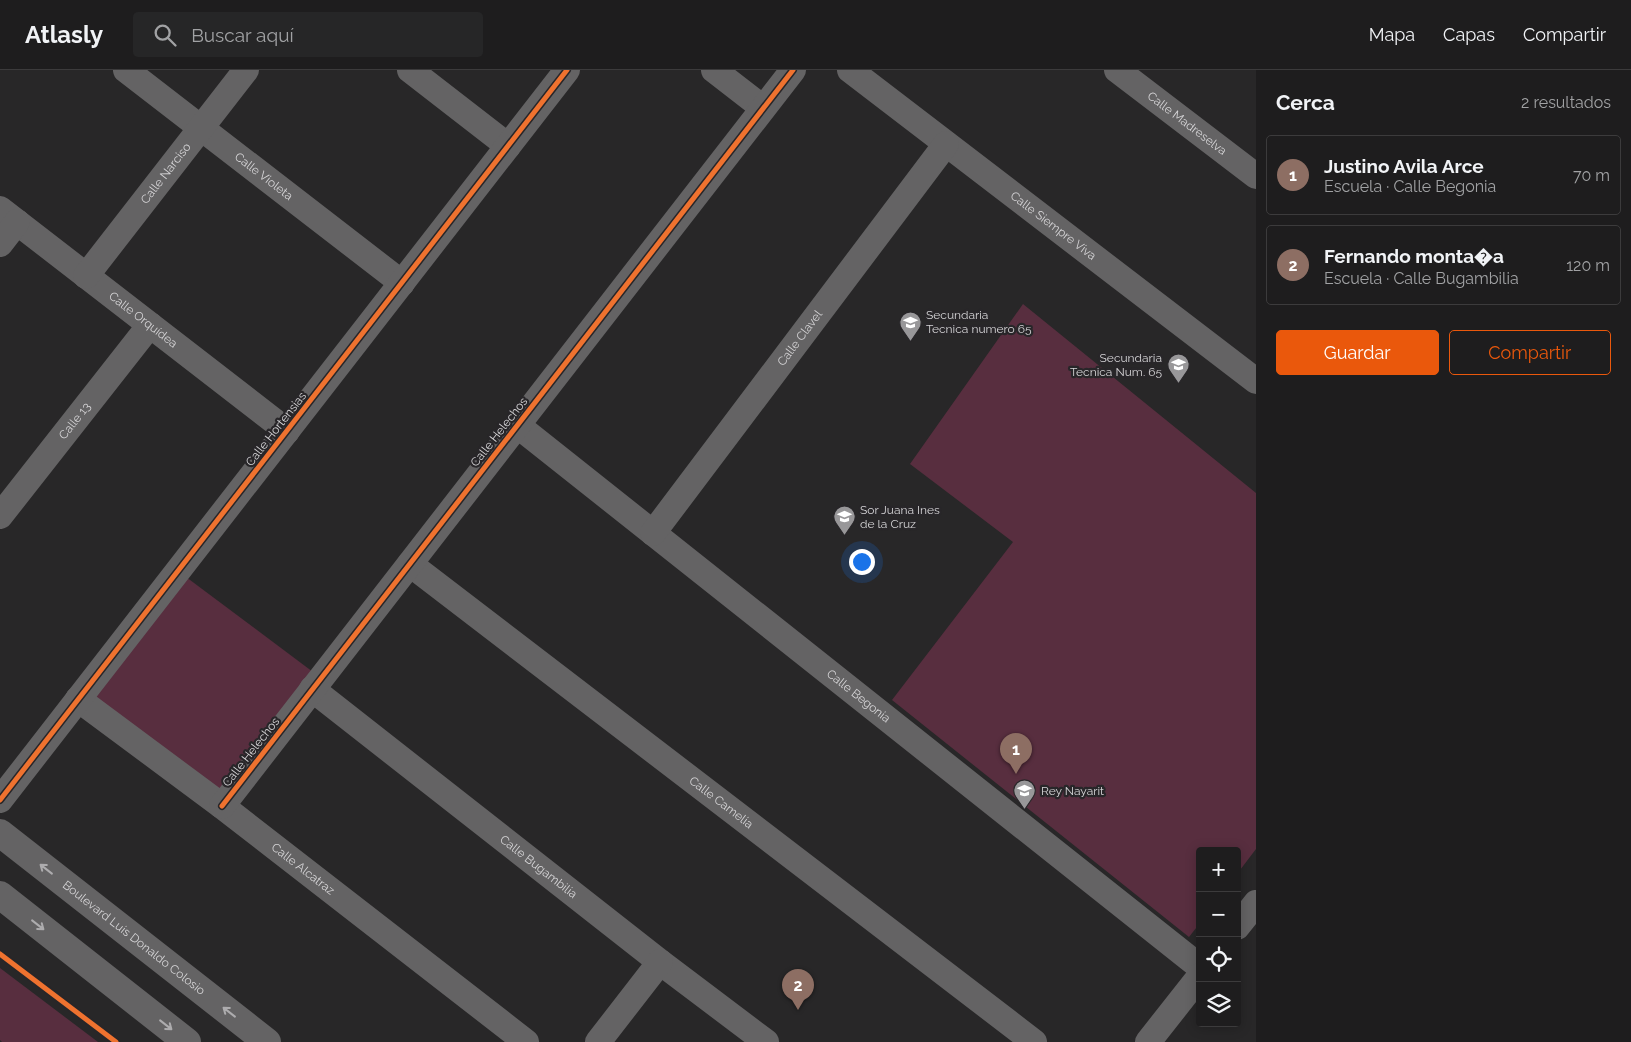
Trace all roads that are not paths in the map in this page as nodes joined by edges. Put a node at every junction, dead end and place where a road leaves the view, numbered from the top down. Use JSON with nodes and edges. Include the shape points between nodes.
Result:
{"nodes":[{"id":1,"x":126,"y":70,"type":"edge"},
{"id":2,"x":246,"y":70,"type":"edge"},
{"id":3,"x":410,"y":70,"type":"edge"},
{"id":4,"x":567,"y":70,"type":"edge"},
{"id":5,"x":714,"y":70,"type":"edge"},
{"id":6,"x":793,"y":70,"type":"edge"},
{"id":7,"x":850,"y":70,"type":"edge"},
{"id":8,"x":1117,"y":70,"type":"edge"},
{"id":9,"x":763,"y":108,"type":"junction"},
{"id":10,"x":201,"y":128,"type":"junction"},
{"id":11,"x":946,"y":144,"type":"junction"},
{"id":12,"x":508,"y":146,"type":"junction"},
{"id":13,"x":1256,"y":176,"type":"edge"},
{"id":14,"x":8,"y":216,"type":"edge"},
{"id":15,"x":0,"y":244,"type":"edge"},
{"id":16,"x":86,"y":276,"type":"junction"},
{"id":17,"x":402,"y":283,"type":"junction"},
{"id":18,"x":150,"y":325,"type":"junction"},
{"id":19,"x":1256,"y":381,"type":"edge"},
{"id":20,"x":517,"y":425,"type":"junction"},
{"id":21,"x":287,"y":431,"type":"junction"},
{"id":22,"x":0,"y":516,"type":"edge"},
{"id":23,"x":653,"y":533,"type":"junction"},
{"id":24,"x":410,"y":564,"type":"junction"},
{"id":25,"x":312,"y":689,"type":"junction"},
{"id":26,"x":78,"y":699,"type":"junction"},
{"id":27,"x":0,"y":800,"type":"edge"},
{"id":28,"x":222,"y":806,"type":"junction"},
{"id":29,"x":0,"y":833,"type":"edge"},
{"id":30,"x":0,"y":895,"type":"edge"},
{"id":31,"x":1256,"y":903,"type":"edge"},
{"id":32,"x":1241,"y":922,"type":"edge"},
{"id":33,"x":660,"y":962,"type":"junction"},
{"id":34,"x":1196,"y":964,"type":"edge"},
{"id":35,"x":1196,"y":981,"type":"edge"},
{"id":36,"x":187,"y":1042,"type":"edge"},
{"id":37,"x":267,"y":1042,"type":"edge"},
{"id":38,"x":526,"y":1042,"type":"edge"},
{"id":39,"x":598,"y":1042,"type":"edge"},
{"id":40,"x":766,"y":1042,"type":"edge"},
{"id":41,"x":1034,"y":1042,"type":"edge"},
{"id":42,"x":1148,"y":1042,"type":"edge"}],
"edges":[{"from":1,"to":10,"type":"street","name":"Calle Violeta"},
{"from":2,"to":10,"type":"street","name":"Calle Narciso"},
{"from":3,"to":12,"type":"street"},
{"from":4,"to":12,"type":"street","name":"Calle Hortensias"},
{"from":5,"to":9,"type":"street"},
{"from":6,"to":9,"type":"street","name":"Calle Helechos"},
{"from":7,"to":11,"type":"street","name":"Calle Siempre Viva"},
{"from":8,"to":13,"type":"street","name":"Calle Madreselva"},
{"from":9,"to":20,"type":"street","name":"Calle Helechos"},
{"from":10,"to":16,"type":"street","name":"Calle Narciso"},
{"from":10,"to":17,"type":"street","name":"Calle Violeta"},
{"from":11,"to":19,"type":"street","name":"Calle Siempre Viva"},
{"from":11,"to":23,"type":"street","name":"Calle Clavel"},
{"from":12,"to":17,"type":"street","name":"Calle Hortensias"},
{"from":14,"to":15,"type":"street"},
{"from":14,"to":16,"type":"street","name":"Calle Orquídea"},
{"from":16,"to":18,"type":"street","name":"Calle Orquídea"},
{"from":17,"to":21,"type":"street","name":"Calle Hortensias"},
{"from":18,"to":21,"type":"street","name":"Calle Orquídea"},
{"from":18,"to":22,"type":"street","name":"Calle 13"},
{"from":20,"to":23,"type":"street","name":"Calle Begonia"},
{"from":20,"to":24,"type":"street","name":"Calle Helechos"},
{"from":21,"to":26,"type":"street","name":"Calle Hortensias"},
{"from":23,"to":34,"type":"street","name":"Calle Begonia"},
{"from":24,"to":25,"type":"street","name":"Calle Helechos"},
{"from":24,"to":41,"type":"street","name":"Calle Camelia"},
{"from":25,"to":28,"type":"street","name":"Calle Helechos"},
{"from":25,"to":33,"type":"street","name":"Calle Bugambilia"},
{"from":26,"to":27,"type":"street","name":"Calle Hortensias"},
{"from":26,"to":28,"type":"street","name":"Calle Alcatraz"},
{"from":28,"to":38,"type":"street","name":"Calle Alcatraz"},
{"from":37,"to":29,"type":"main road","name":"Boulevard Luis Donaldo Colosio","one_way":true},
{"from":30,"to":36,"type":"main road","one_way":true},
{"from":31,"to":32,"type":"street"},
{"from":33,"to":39,"type":"street"},
{"from":33,"to":40,"type":"street","name":"Calle Bugambilia"},
{"from":35,"to":42,"type":"street"}]}
